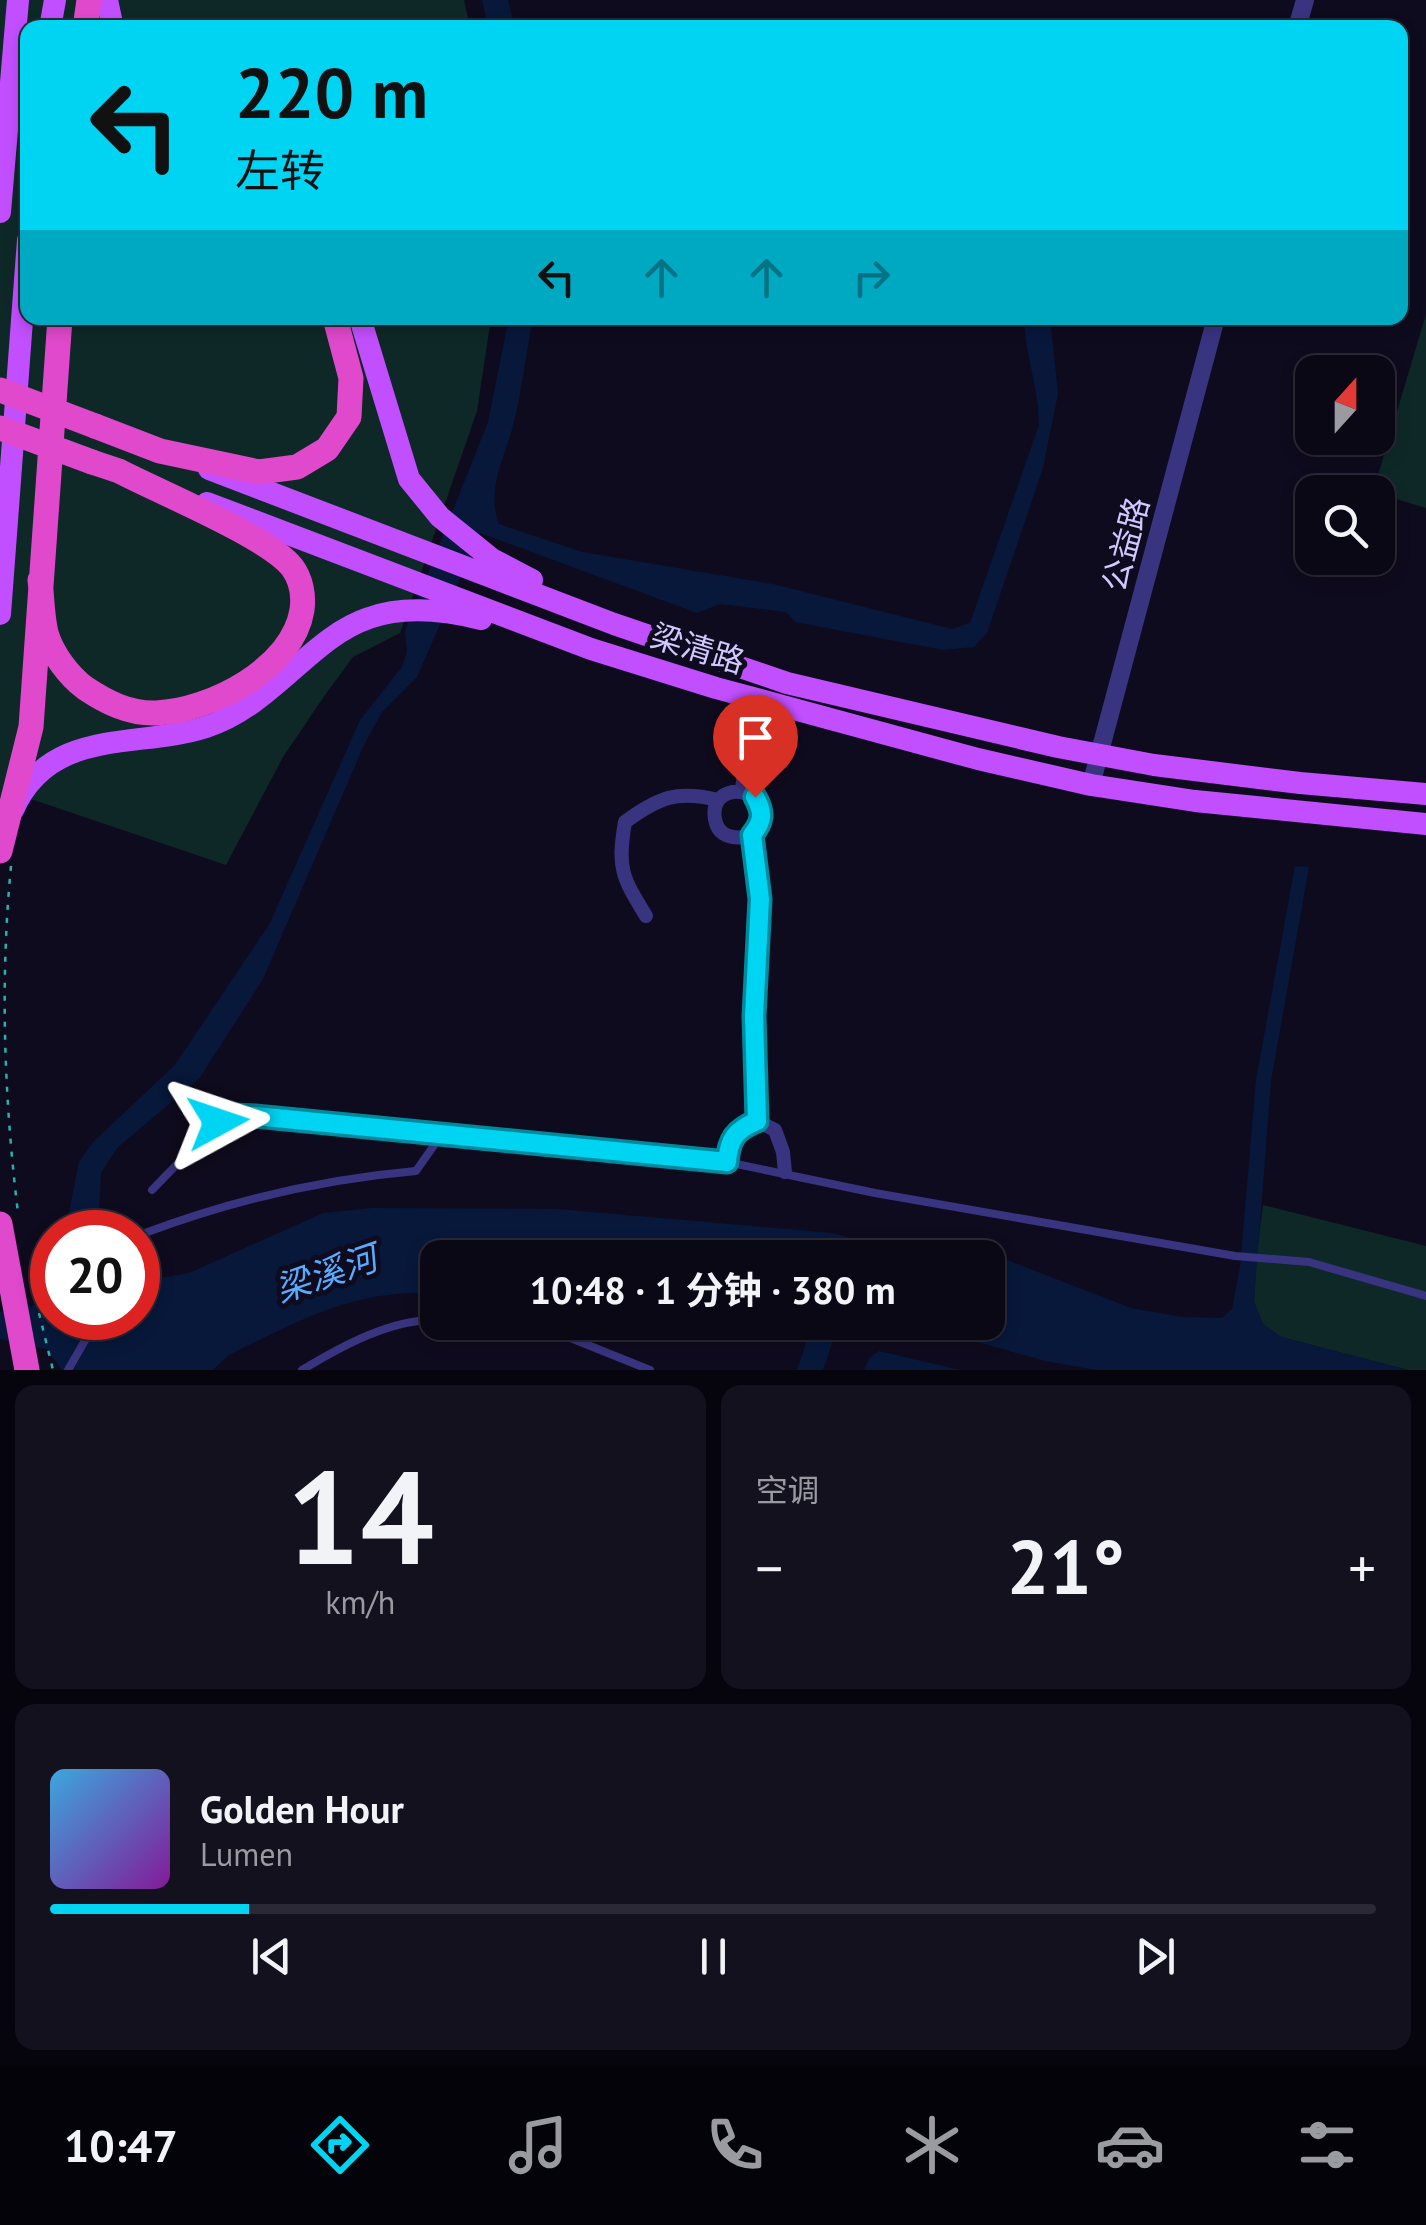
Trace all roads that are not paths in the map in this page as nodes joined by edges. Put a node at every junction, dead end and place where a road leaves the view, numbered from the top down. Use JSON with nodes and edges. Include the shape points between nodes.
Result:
{"nodes":[{"id":1,"x":18,"y":0,"type":"edge"},
{"id":2,"x":0,"y":212,"type":"edge"},
{"id":3,"x":22,"y":325,"type":"edge"},
{"id":4,"x":59,"y":325,"type":"edge"},
{"id":5,"x":337,"y":325,"type":"edge"},
{"id":6,"x":362,"y":325,"type":"edge"},
{"id":7,"x":1214,"y":325,"type":"edge"},
{"id":8,"x":0,"y":390,"type":"edge"},
{"id":9,"x":0,"y":428,"type":"edge"},
{"id":10,"x":160,"y":451,"type":"junction"},
{"id":11,"x":119,"y":472,"type":"junction"},
{"id":12,"x":488,"y":567,"type":"junction"},
{"id":13,"x":40,"y":580,"type":"junction"},
{"id":14,"x":0,"y":614,"type":"edge"},
{"id":15,"x":572,"y":642,"type":"junction"},
{"id":16,"x":766,"y":676,"type":"junction"},
{"id":17,"x":759,"y":700,"type":"junction"},
{"id":18,"x":1100,"y":755,"type":"junction"},
{"id":19,"x":1091,"y":784,"type":"junction"},
{"id":20,"x":742,"y":790,"type":"junction"},
{"id":21,"x":1426,"y":794,"type":"edge"},
{"id":22,"x":718,"y":800,"type":"junction"},
{"id":23,"x":1426,"y":824,"type":"edge"},
{"id":24,"x":752,"y":835,"type":"junction"},
{"id":25,"x":2,"y":841,"type":"edge"},
{"id":26,"x":646,"y":916,"type":"dead end"},
{"id":27,"x":757,"y":1121,"type":"junction"},
{"id":28,"x":442,"y":1134,"type":"junction"},
{"id":29,"x":727,"y":1162,"type":"junction"},
{"id":30,"x":785,"y":1172,"type":"junction"},
{"id":31,"x":152,"y":1190,"type":"dead end"},
{"id":32,"x":0,"y":1224,"type":"edge"},
{"id":33,"x":160,"y":1227,"type":"edge"},
{"id":34,"x":1426,"y":1296,"type":"edge"},
{"id":35,"x":420,"y":1319,"type":"edge"},
{"id":36,"x":85,"y":1340,"type":"edge"},
{"id":37,"x":575,"y":1340,"type":"edge"},
{"id":38,"x":306,"y":1369,"type":"edge"},
{"id":39,"x":27,"y":1370,"type":"edge"},
{"id":40,"x":68,"y":1370,"type":"edge"},
{"id":41,"x":650,"y":1370,"type":"edge"}],
"edges":[{"from":1,"to":2,"type":"main road"},
{"from":3,"to":14,"type":"main road"},
{"from":4,"to":13,"type":"highway"},
{"from":5,"to":10,"type":"highway","via":[[351,378],[350,417],[327,449],[297,467],[260,472]]},
{"from":6,"to":12,"type":"main road","via":[[409,478]]},
{"from":7,"to":18,"type":"street","name":"公益路"},
{"from":8,"to":10,"type":"highway","bridge":true},
{"from":9,"to":11,"type":"highway","name":"梁清路","bridge":true},
{"from":10,"to":12,"type":"main road","via":[[417,548]]},
{"from":11,"to":13,"type":"highway","via":[[271,548],[294,569],[304,596],[288,648],[250,681],[202,703],[155,713],[109,705],[71,678],[47,636]]},
{"from":11,"to":15,"type":"main road","name":"梁清路"},
{"from":12,"to":16,"type":"main road","name":"梁清路","via":[[614,624]]},
{"from":13,"to":25,"type":"highway","via":[[30,726]]},
{"from":15,"to":17,"type":"main road","name":"梁清路"},
{"from":15,"to":25,"type":"main road","via":[[454,612],[406,610],[367,618],[332,637],[262,699],[208,727],[70,752],[18,799]]},
{"from":16,"to":17,"type":"street"},
{"from":16,"to":18,"type":"main road","name":"梁清路"},
{"from":17,"to":19,"type":"main road","name":"梁清路"},
{"from":17,"to":20,"type":"street","via":[[749,725]]},
{"from":18,"to":19,"type":"street","name":"公益路"},
{"from":18,"to":21,"type":"main road","name":"梁清路","via":[[1300,784]]},
{"from":19,"to":23,"type":"main road","name":"梁清路"},
{"from":20,"to":22,"type":"street"},
{"from":20,"to":24,"type":"street","via":[[762,810]]},
{"from":22,"to":24,"type":"street","via":[[716,826],[726,836]]},
{"from":22,"to":26,"type":"street","via":[[688,793],[647,806],[626,822],[619,857]]},
{"from":24,"to":27,"type":"street","via":[[760,899]]},
{"from":27,"to":29,"type":"street","via":[[728,1142]]},
{"from":27,"to":30,"type":"street","via":[[775,1130]]},
{"from":28,"to":29,"type":"lane"},
{"from":28,"to":31,"type":"lane","via":[[235,1115],[218,1122]]},
{"from":28,"to":33,"type":"lane","via":[[416,1172],[357,1176],[215,1207]]},
{"from":29,"to":30,"type":"lane"},
{"from":30,"to":34,"type":"lane","via":[[1235,1256],[1323,1265]]},
{"from":32,"to":39,"type":"highway"},
{"from":35,"to":38,"type":"lane","via":[[335,1350]]},
{"from":36,"to":40,"type":"lane"},
{"from":37,"to":41,"type":"lane"}]}
